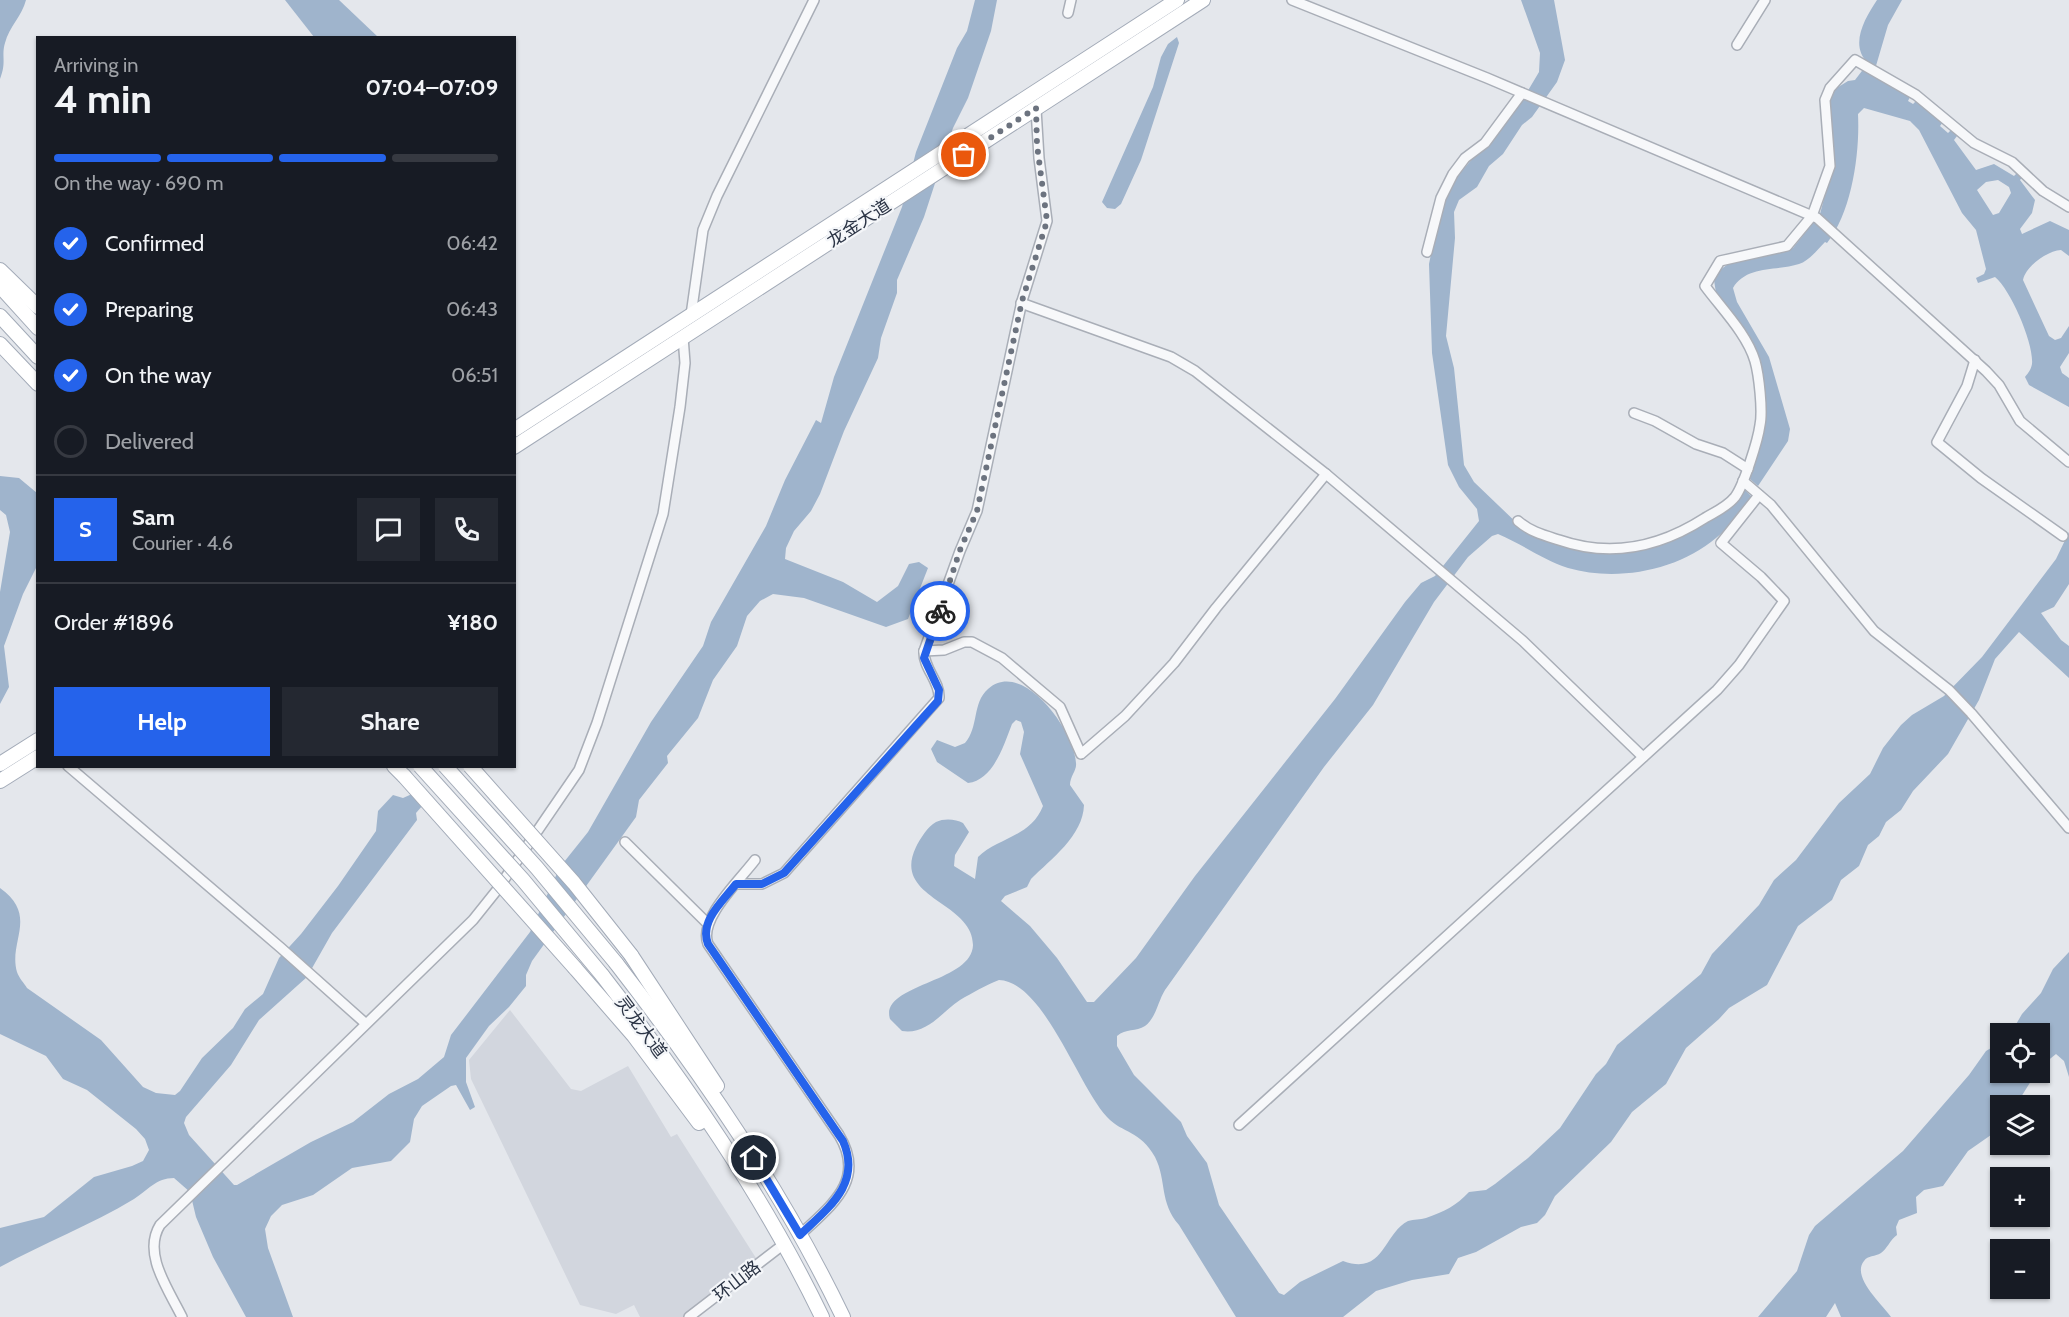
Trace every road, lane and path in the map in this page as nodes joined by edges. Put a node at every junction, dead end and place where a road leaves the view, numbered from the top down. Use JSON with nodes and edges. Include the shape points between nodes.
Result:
{"nodes":[{"id":1,"x":814,"y":0,"type":"edge"},
{"id":2,"x":1071,"y":0,"type":"edge"},
{"id":3,"x":1177,"y":0,"type":"edge"},
{"id":4,"x":1203,"y":0,"type":"edge"},
{"id":5,"x":1292,"y":0,"type":"edge"},
{"id":6,"x":1765,"y":0,"type":"edge"},
{"id":7,"x":1068,"y":13,"type":"dead end"},
{"id":8,"x":1737,"y":45,"type":"dead end"},
{"id":9,"x":1523,"y":94,"type":"junction"},
{"id":10,"x":1036,"y":108,"type":"junction"},
{"id":11,"x":2069,"y":207,"type":"edge"},
{"id":12,"x":1814,"y":217,"type":"junction"},
{"id":13,"x":1427,"y":252,"type":"dead end"},
{"id":14,"x":0,"y":270,"type":"edge"},
{"id":15,"x":0,"y":286,"type":"edge"},
{"id":16,"x":1021,"y":303,"type":"junction"},
{"id":17,"x":36,"y":305,"type":"edge"},
{"id":18,"x":691,"y":315,"type":"junction"},
{"id":19,"x":0,"y":316,"type":"edge"},
{"id":20,"x":34,"y":324,"type":"edge"},
{"id":21,"x":683,"y":337,"type":"junction"},
{"id":22,"x":0,"y":344,"type":"edge"},
{"id":23,"x":36,"y":355,"type":"edge"},
{"id":24,"x":1975,"y":360,"type":"junction"},
{"id":25,"x":36,"y":382,"type":"edge"},
{"id":26,"x":1634,"y":413,"type":"dead end"},
{"id":27,"x":516,"y":429,"type":"edge"},
{"id":28,"x":516,"y":446,"type":"edge"},
{"id":29,"x":2069,"y":462,"type":"edge"},
{"id":30,"x":1748,"y":469,"type":"junction"},
{"id":31,"x":1326,"y":474,"type":"junction"},
{"id":32,"x":1743,"y":481,"type":"junction"},
{"id":33,"x":1759,"y":495,"type":"junction"},
{"id":34,"x":1518,"y":521,"type":"dead end"},
{"id":35,"x":2063,"y":536,"type":"dead end"},
{"id":36,"x":924,"y":651,"type":"junction"},
{"id":37,"x":36,"y":741,"type":"edge"},
{"id":38,"x":1643,"y":757,"type":"junction"},
{"id":39,"x":36,"y":758,"type":"edge"},
{"id":40,"x":0,"y":764,"type":"edge"},
{"id":41,"x":70,"y":768,"type":"edge"},
{"id":42,"x":422,"y":768,"type":"edge"},
{"id":43,"x":447,"y":768,"type":"edge"},
{"id":44,"x":472,"y":768,"type":"edge"},
{"id":45,"x":399,"y":771,"type":"edge"},
{"id":46,"x":0,"y":781,"type":"edge"},
{"id":47,"x":2069,"y":828,"type":"edge"},
{"id":48,"x":625,"y":842,"type":"dead end"},
{"id":49,"x":755,"y":860,"type":"dead end"},
{"id":50,"x":736,"y":884,"type":"junction"},
{"id":51,"x":707,"y":923,"type":"junction"},
{"id":52,"x":365,"y":1023,"type":"junction"},
{"id":53,"x":1239,"y":1125,"type":"dead end"},
{"id":54,"x":759,"y":1202,"type":"junction"},
{"id":55,"x":785,"y":1208,"type":"junction"},
{"id":56,"x":800,"y":1235,"type":"junction"},
{"id":57,"x":784,"y":1244,"type":"junction"},
{"id":58,"x":182,"y":1317,"type":"edge"},
{"id":59,"x":689,"y":1317,"type":"edge"},
{"id":60,"x":822,"y":1317,"type":"edge"},
{"id":61,"x":843,"y":1317,"type":"edge"}],
"edges":[{"from":1,"to":18,"type":"street","via":[[703,230]]},
{"from":2,"to":7,"type":"street"},
{"from":3,"to":18,"type":"main road","name":"龙金大道"},
{"from":4,"to":10,"type":"main road","name":"龙金大道"},
{"from":5,"to":9,"type":"street"},
{"from":6,"to":8,"type":"street"},
{"from":9,"to":12,"type":"street"},
{"from":9,"to":13,"type":"street","via":[[1485,143],[1465,158],[1454,174],[1441,198]]},
{"from":10,"to":16,"type":"street","via":[[1048,216]]},
{"from":10,"to":21,"type":"main road","name":"龙金大道"},
{"from":11,"to":12,"type":"street","via":[[2012,162],[1974,143],[1916,95],[1855,60],[1830,88],[1825,100],[1830,166]]},
{"from":12,"to":24,"type":"street"},
{"from":12,"to":30,"type":"street","via":[[1787,246],[1720,261],[1705,286],[1744,338],[1756,364],[1761,424]]},
{"from":14,"to":17,"type":"main road"},
{"from":15,"to":20,"type":"main road"},
{"from":16,"to":31,"type":"street","via":[[1187,366]]},
{"from":16,"to":36,"type":"street","via":[[977,511]]},
{"from":18,"to":27,"type":"main road","name":"龙金大道"},
{"from":19,"to":23,"type":"main road"},
{"from":21,"to":28,"type":"main road","name":"龙金大道"},
{"from":21,"to":52,"type":"street","via":[[685,363],[663,514],[579,770],[483,908]]},
{"from":22,"to":25,"type":"main road"},
{"from":24,"to":29,"type":"street","via":[[1999,385],[2020,421]]},
{"from":24,"to":35,"type":"street","via":[[1967,386],[1937,442]]},
{"from":26,"to":30,"type":"street","via":[[1696,444],[1724,453]]},
{"from":30,"to":32,"type":"street"},
{"from":31,"to":36,"type":"street","via":[[1174,663],[1125,716],[1081,754],[1060,707],[1002,658],[972,642],[944,651]]},
{"from":31,"to":38,"type":"street","via":[[1523,641]]},
{"from":32,"to":33,"type":"street"},
{"from":32,"to":34,"type":"street","via":[[1736,496],[1725,506],[1665,541],[1636,548],[1580,547],[1532,531]]},
{"from":33,"to":38,"type":"street","via":[[1721,543],[1784,601],[1732,674]]},
{"from":33,"to":47,"type":"street","via":[[1874,631],[1949,690]]},
{"from":36,"to":50,"type":"street","via":[[939,690],[936,704],[784,873],[762,884]]},
{"from":37,"to":40,"type":"main road"},
{"from":38,"to":53,"type":"street"},
{"from":39,"to":46,"type":"main road"},
{"from":41,"to":52,"type":"street"},
{"from":42,"to":54,"type":"main road","name":"灵龙大道","bridge":true,"via":[[602,975],[679,1078]]},
{"from":43,"to":55,"type":"main road","name":"灵龙大道","bridge":true,"via":[[616,963],[694,1067]]},
{"from":44,"to":55,"type":"main road","bridge":true,"via":[[553,858],[631,955],[725,1098]]},
{"from":45,"to":54,"type":"main road","bridge":true,"via":[[634,1036],[725,1162]]},
{"from":48,"to":51,"type":"street"},
{"from":49,"to":50,"type":"street"},
{"from":50,"to":51,"type":"street"},
{"from":51,"to":56,"type":"street","via":[[708,944],[848,1153],[849,1175],[842,1192]]},
{"from":52,"to":58,"type":"street","via":[[160,1225],[153,1246],[156,1262]]},
{"from":54,"to":57,"type":"main road","name":"灵龙大道"},
{"from":55,"to":56,"type":"main road","name":"灵龙大道"},
{"from":56,"to":61,"type":"main road","name":"灵龙大道"},
{"from":57,"to":59,"type":"street","name":"环山路"},
{"from":57,"to":60,"type":"main road","name":"灵龙大道"}]}
